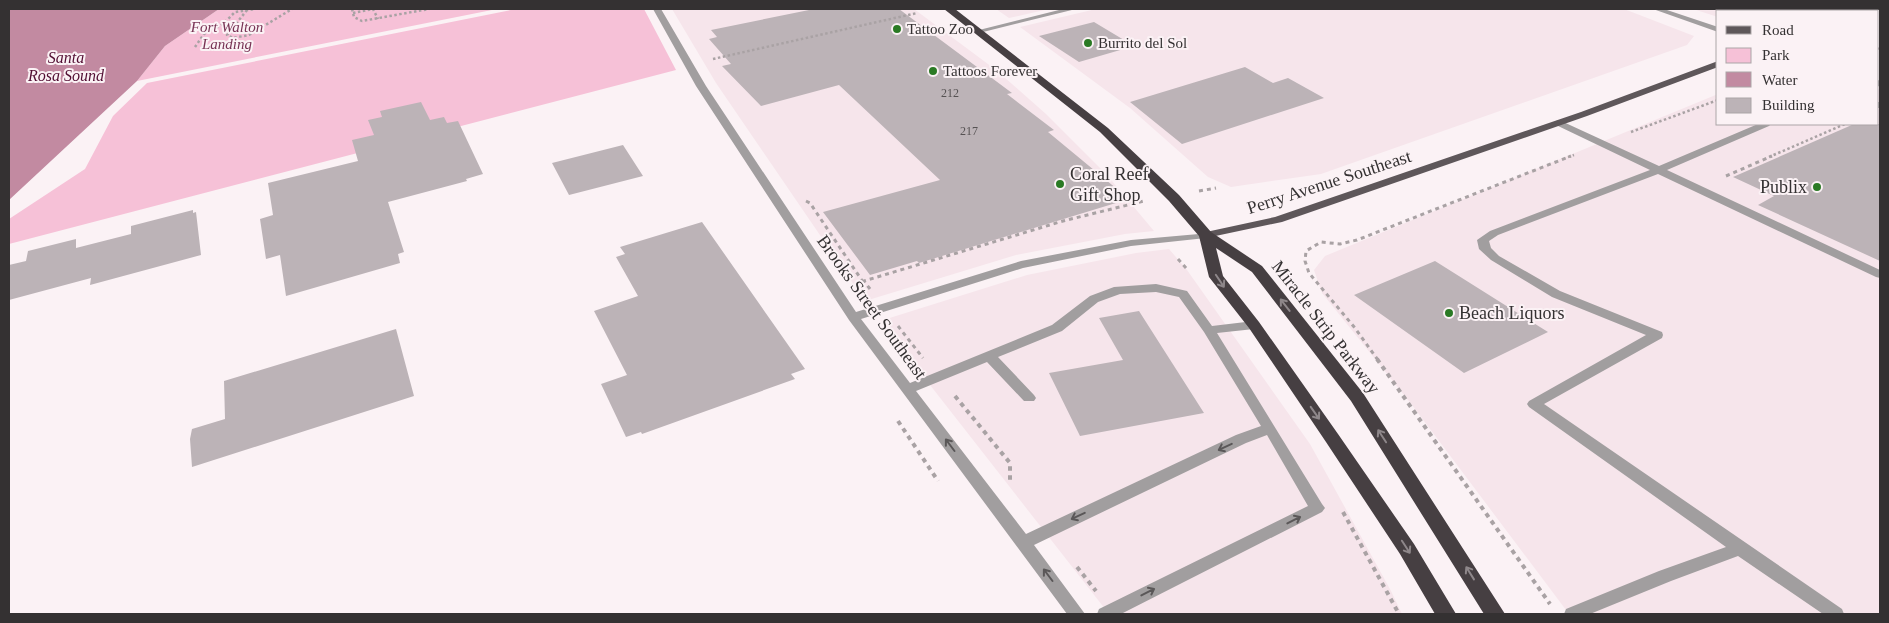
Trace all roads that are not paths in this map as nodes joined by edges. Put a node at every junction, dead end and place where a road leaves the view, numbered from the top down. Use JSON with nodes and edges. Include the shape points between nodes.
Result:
{"nodes":[{"id":1,"x":657,"y":9,"type":"edge"},
{"id":2,"x":949,"y":9,"type":"edge"},
{"id":3,"x":1072,"y":9,"type":"edge"},
{"id":4,"x":1657,"y":9,"type":"edge"},
{"id":5,"x":1716,"y":29,"type":"edge"},
{"id":6,"x":979,"y":31,"type":"junction"},
{"id":7,"x":1716,"y":65,"type":"edge"},
{"id":8,"x":1559,"y":122,"type":"junction"},
{"id":9,"x":1764,"y":125,"type":"edge"},
{"id":10,"x":1660,"y":169,"type":"junction"},
{"id":11,"x":1206,"y":235,"type":"junction"},
{"id":12,"x":1880,"y":274,"type":"edge"},
{"id":13,"x":853,"y":317,"type":"junction"},
{"id":14,"x":1254,"y":325,"type":"junction"},
{"id":15,"x":1209,"y":330,"type":"junction"},
{"id":16,"x":989,"y":356,"type":"junction"},
{"id":17,"x":907,"y":388,"type":"junction"},
{"id":18,"x":1029,"y":398,"type":"dead end"},
{"id":19,"x":1270,"y":428,"type":"junction"},
{"id":20,"x":1023,"y":543,"type":"junction"},
{"id":21,"x":1740,"y":549,"type":"junction"},
{"id":22,"x":1077,"y":614,"type":"edge"},
{"id":23,"x":1105,"y":614,"type":"edge"},
{"id":24,"x":1446,"y":614,"type":"edge"},
{"id":25,"x":1495,"y":614,"type":"edge"},
{"id":26,"x":1572,"y":614,"type":"edge"},
{"id":27,"x":1836,"y":614,"type":"edge"}],
"edges":[{"from":1,"to":13,"type":"street","name":"Brooks Street Southeast","via":[[701,86]]},
{"from":2,"to":6,"type":"highway"},
{"from":3,"to":6,"type":"street"},
{"from":4,"to":5,"type":"street"},
{"from":6,"to":11,"type":"highway","via":[[1104,130],[1174,198]]},
{"from":7,"to":8,"type":"main road","name":"Perry Avenue Southeast"},
{"from":8,"to":10,"type":"street"},
{"from":8,"to":11,"type":"main road","name":"Perry Avenue Southeast","via":[[1278,220]]},
{"from":9,"to":10,"type":"street"},
{"from":10,"to":12,"type":"street"},
{"from":10,"to":21,"type":"street","via":[[1482,240],[1485,249],[1495,258],[1556,294],[1657,335],[1534,404]]},
{"from":11,"to":13,"type":"street","name":"Perry Avenue Southeast","via":[[1131,244],[1021,265]]},
{"from":11,"to":14,"type":"highway","one_way":true,"via":[[1216,277]]},
{"from":25,"to":11,"type":"highway","name":"Miracle Strip Parkway","one_way":true,"via":[[1357,397],[1257,269]]},
{"from":13,"to":17,"type":"street","name":"Brooks Street Southeast"},
{"from":14,"to":15,"type":"street"},
{"from":14,"to":24,"type":"highway","one_way":true,"via":[[1407,549]]},
{"from":15,"to":16,"type":"street","via":[[1183,294],[1156,288],[1118,290],[1094,299],[1057,328]]},
{"from":15,"to":19,"type":"street"},
{"from":16,"to":17,"type":"street"},
{"from":16,"to":18,"type":"street"},
{"from":20,"to":17,"type":"street","name":"Brooks Street Southeast","one_way":true},
{"from":19,"to":20,"type":"street","one_way":true},
{"from":23,"to":19,"type":"street","one_way":true,"via":[[1317,508]]},
{"from":22,"to":20,"type":"street","name":"Brooks Street Southeast","one_way":true},
{"from":21,"to":26,"type":"street"},
{"from":21,"to":27,"type":"street"}]}
